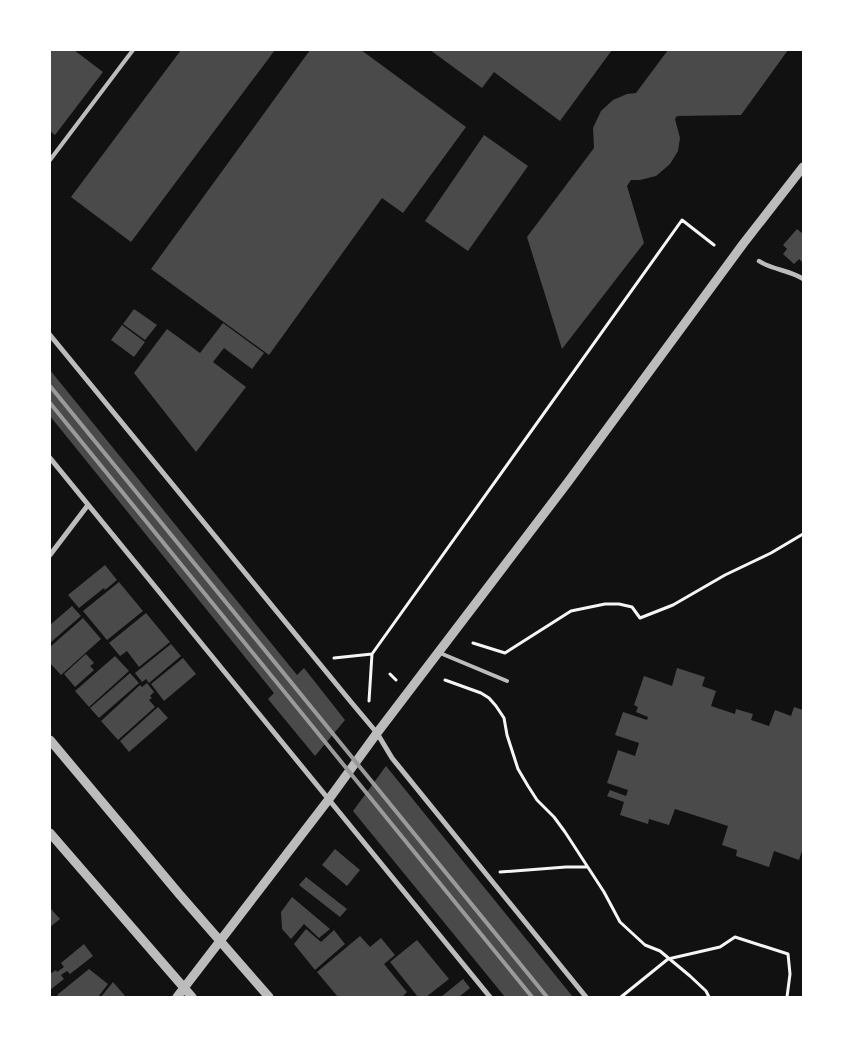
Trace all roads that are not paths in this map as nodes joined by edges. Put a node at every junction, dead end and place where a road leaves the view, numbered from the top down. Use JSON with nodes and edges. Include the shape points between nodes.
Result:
{"nodes":[{"id":1,"x":133,"y":50,"type":"edge"},
{"id":2,"x":50,"y":160,"type":"edge"},
{"id":3,"x":803,"y":167,"type":"edge"},
{"id":4,"x":760,"y":261,"type":"dead end"},
{"id":5,"x":803,"y":279,"type":"edge"},
{"id":6,"x":50,"y":335,"type":"edge"},
{"id":7,"x":50,"y":458,"type":"edge"},
{"id":8,"x":88,"y":505,"type":"junction"},
{"id":9,"x":50,"y":555,"type":"edge"},
{"id":10,"x":438,"y":653,"type":"junction"},
{"id":11,"x":507,"y":680,"type":"dead end"},
{"id":12,"x":377,"y":733,"type":"junction"},
{"id":13,"x":50,"y":740,"type":"edge"},
{"id":14,"x":329,"y":799,"type":"junction"},
{"id":15,"x":51,"y":835,"type":"edge"},
{"id":16,"x":220,"y":941,"type":"junction"},
{"id":17,"x":184,"y":987,"type":"junction"},
{"id":18,"x":177,"y":997,"type":"edge"},
{"id":19,"x":192,"y":997,"type":"edge"},
{"id":20,"x":268,"y":997,"type":"edge"},
{"id":21,"x":490,"y":997,"type":"edge"},
{"id":22,"x":586,"y":997,"type":"edge"}],
"edges":[{"from":1,"to":2,"type":"lane"},
{"from":3,"to":10,"type":"street"},
{"from":4,"to":5,"type":"street"},
{"from":6,"to":12,"type":"street"},
{"from":7,"to":8,"type":"street"},
{"from":8,"to":9,"type":"street"},
{"from":8,"to":14,"type":"street"},
{"from":10,"to":11,"type":"lane"},
{"from":10,"to":12,"type":"street"},
{"from":12,"to":14,"type":"street"},
{"from":12,"to":22,"type":"street","via":[[392,758]]},
{"from":13,"to":16,"type":"street"},
{"from":14,"to":16,"type":"street"},
{"from":14,"to":21,"type":"street"},
{"from":15,"to":17,"type":"street"},
{"from":16,"to":17,"type":"street"},
{"from":16,"to":20,"type":"street"},
{"from":17,"to":18,"type":"street"},
{"from":17,"to":19,"type":"street"}]}
